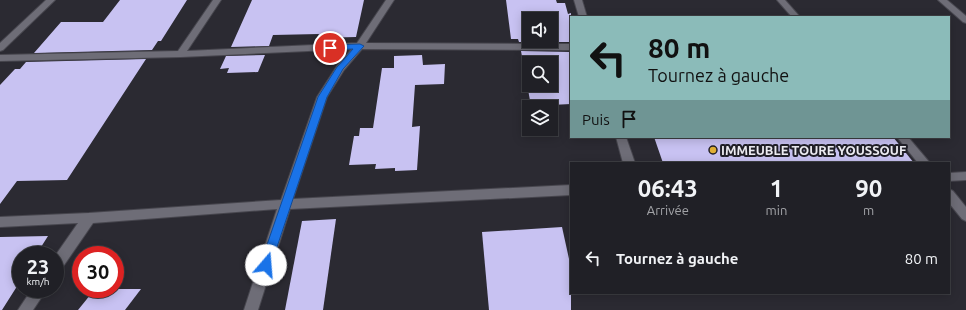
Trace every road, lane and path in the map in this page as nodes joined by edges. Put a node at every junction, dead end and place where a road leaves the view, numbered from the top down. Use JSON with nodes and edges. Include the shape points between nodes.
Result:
{"nodes":[{"id":1,"x":51,"y":0,"type":"edge"},
{"id":2,"x":217,"y":0,"type":"edge"},
{"id":3,"x":390,"y":0,"type":"edge"},
{"id":4,"x":578,"y":0,"type":"edge"},
{"id":5,"x":782,"y":0,"type":"edge"},
{"id":6,"x":942,"y":0,"type":"edge"},
{"id":7,"x":583,"y":16,"type":"edge"},
{"id":8,"x":795,"y":16,"type":"edge"},
{"id":9,"x":966,"y":20,"type":"edge"},
{"id":10,"x":360,"y":46,"type":"junction"},
{"id":11,"x":570,"y":47,"type":"edge"},
{"id":12,"x":0,"y":48,"type":"edge"},
{"id":13,"x":181,"y":54,"type":"junction"},
{"id":14,"x":0,"y":58,"type":"edge"},
{"id":15,"x":621,"y":138,"type":"edge"},
{"id":16,"x":903,"y":138,"type":"edge"},
{"id":17,"x":629,"y":162,"type":"edge"},
{"id":18,"x":923,"y":162,"type":"edge"},
{"id":19,"x":950,"y":176,"type":"edge"},
{"id":20,"x":966,"y":176,"type":"edge"},
{"id":21,"x":570,"y":190,"type":"edge"},
{"id":22,"x":950,"y":195,"type":"edge"},
{"id":23,"x":285,"y":204,"type":"junction"},
{"id":24,"x":966,"y":216,"type":"edge"},
{"id":25,"x":89,"y":218,"type":"junction"},
{"id":26,"x":0,"y":222,"type":"edge"},
{"id":27,"x":64,"y":254,"type":"edge"},
{"id":28,"x":34,"y":298,"type":"edge"},
{"id":29,"x":25,"y":310,"type":"edge"},
{"id":30,"x":251,"y":310,"type":"edge"}],
"edges":[{"from":1,"to":12,"type":"street"},
{"from":2,"to":13,"type":"street"},
{"from":3,"to":10,"type":"street"},
{"from":4,"to":7,"type":"street"},
{"from":5,"to":8,"type":"street"},
{"from":6,"to":9,"type":"street"},
{"from":10,"to":11,"type":"street"},
{"from":10,"to":13,"type":"street"},
{"from":10,"to":23,"type":"street","via":[[340,68],[322,97]]},
{"from":13,"to":14,"type":"street"},
{"from":15,"to":17,"type":"street"},
{"from":16,"to":18,"type":"street"},
{"from":19,"to":20,"type":"street"},
{"from":21,"to":23,"type":"street"},
{"from":22,"to":24,"type":"street"},
{"from":23,"to":25,"type":"street"},
{"from":23,"to":30,"type":"street"},
{"from":25,"to":26,"type":"street"},
{"from":25,"to":27,"type":"street"},
{"from":28,"to":29,"type":"street"}]}
